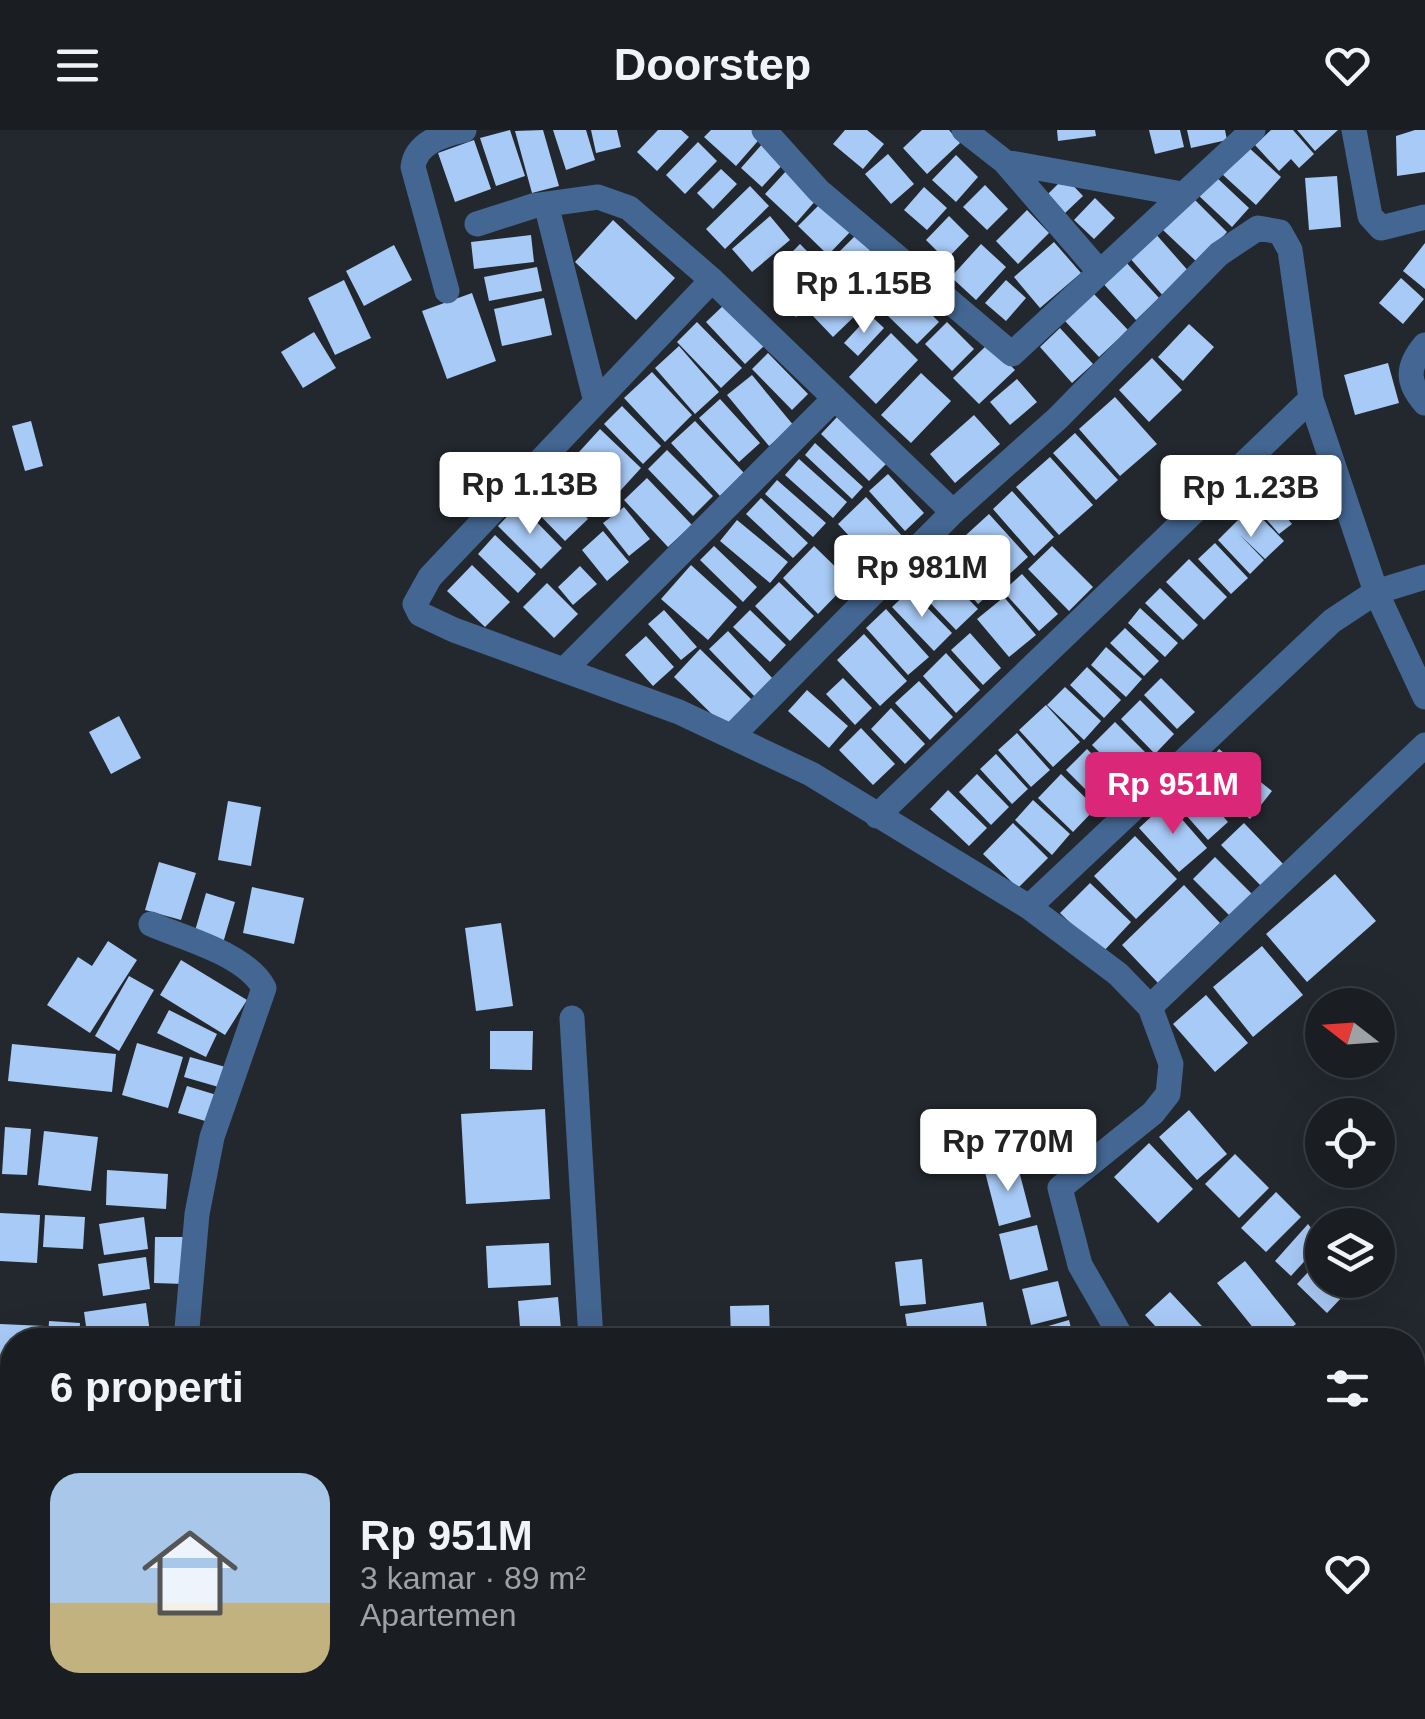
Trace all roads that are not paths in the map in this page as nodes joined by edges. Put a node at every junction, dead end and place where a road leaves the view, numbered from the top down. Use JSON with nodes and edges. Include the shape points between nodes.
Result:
{"nodes":[{"id":1,"x":464,"y":130,"type":"edge"},
{"id":2,"x":764,"y":130,"type":"edge"},
{"id":3,"x":964,"y":130,"type":"edge"},
{"id":4,"x":1253,"y":130,"type":"edge"},
{"id":5,"x":1354,"y":130,"type":"edge"},
{"id":6,"x":1005,"y":162,"type":"junction"},
{"id":7,"x":1182,"y":194,"type":"junction"},
{"id":8,"x":546,"y":204,"type":"junction"},
{"id":9,"x":1425,"y":217,"type":"edge"},
{"id":10,"x":477,"y":224,"type":"dead end"},
{"id":11,"x":1099,"y":271,"type":"junction"},
{"id":12,"x":712,"y":280,"type":"junction"},
{"id":13,"x":447,"y":291,"type":"dead end"},
{"id":14,"x":1425,"y":345,"type":"edge"},
{"id":15,"x":835,"y":398,"type":"junction"},
{"id":16,"x":1311,"y":400,"type":"junction"},
{"id":17,"x":596,"y":402,"type":"junction"},
{"id":18,"x":1425,"y":403,"type":"edge"},
{"id":19,"x":954,"y":512,"type":"junction"},
{"id":20,"x":1425,"y":577,"type":"edge"},
{"id":21,"x":1376,"y":592,"type":"junction"},
{"id":22,"x":564,"y":670,"type":"junction"},
{"id":23,"x":1425,"y":697,"type":"edge"},
{"id":24,"x":732,"y":735,"type":"junction"},
{"id":25,"x":1425,"y":745,"type":"edge"},
{"id":26,"x":876,"y":816,"type":"junction"},
{"id":27,"x":1030,"y":908,"type":"junction"},
{"id":28,"x":151,"y":924,"type":"dead end"},
{"id":29,"x":1150,"y":1007,"type":"junction"},
{"id":30,"x":572,"y":1018,"type":"dead end"},
{"id":31,"x":187,"y":1328,"type":"edge"},
{"id":32,"x":589,"y":1328,"type":"edge"},
{"id":33,"x":1116,"y":1328,"type":"edge"}],
"edges":[{"from":1,"to":13,"type":"street","via":[[426,145],[412,168]]},
{"from":2,"to":11,"type":"street","via":[[819,191],[1012,354]]},
{"from":3,"to":6,"type":"street"},
{"from":4,"to":7,"type":"street"},
{"from":5,"to":9,"type":"street","via":[[1370,216],[1381,228]]},
{"from":6,"to":7,"type":"street"},
{"from":6,"to":11,"type":"street"},
{"from":7,"to":11,"type":"street"},
{"from":8,"to":10,"type":"street"},
{"from":8,"to":12,"type":"street","via":[[614,201]]},
{"from":8,"to":17,"type":"street"},
{"from":12,"to":15,"type":"street"},
{"from":12,"to":17,"type":"street"},
{"from":14,"to":18,"type":"street","via":[[1409,370]]},
{"from":15,"to":19,"type":"street"},
{"from":15,"to":22,"type":"street"},
{"from":16,"to":19,"type":"street","via":[[1290,250],[1280,232],[1258,228],[1219,254],[1058,418]]},
{"from":16,"to":21,"type":"street"},
{"from":16,"to":26,"type":"street"},
{"from":17,"to":22,"type":"street","via":[[430,577],[414,604],[420,614],[454,630]]},
{"from":19,"to":24,"type":"street"},
{"from":20,"to":21,"type":"street"},
{"from":21,"to":23,"type":"street"},
{"from":21,"to":27,"type":"street","via":[[1332,621]]},
{"from":22,"to":24,"type":"street"},
{"from":24,"to":26,"type":"street"},
{"from":25,"to":29,"type":"street"},
{"from":26,"to":27,"type":"street"},
{"from":27,"to":29,"type":"street","via":[[1118,974]]},
{"from":28,"to":31,"type":"street","via":[[238,964],[264,988],[212,1137]]},
{"from":29,"to":33,"type":"street","via":[[1172,1064],[1168,1094],[1060,1188],[1080,1266]]},
{"from":30,"to":32,"type":"street"}]}
